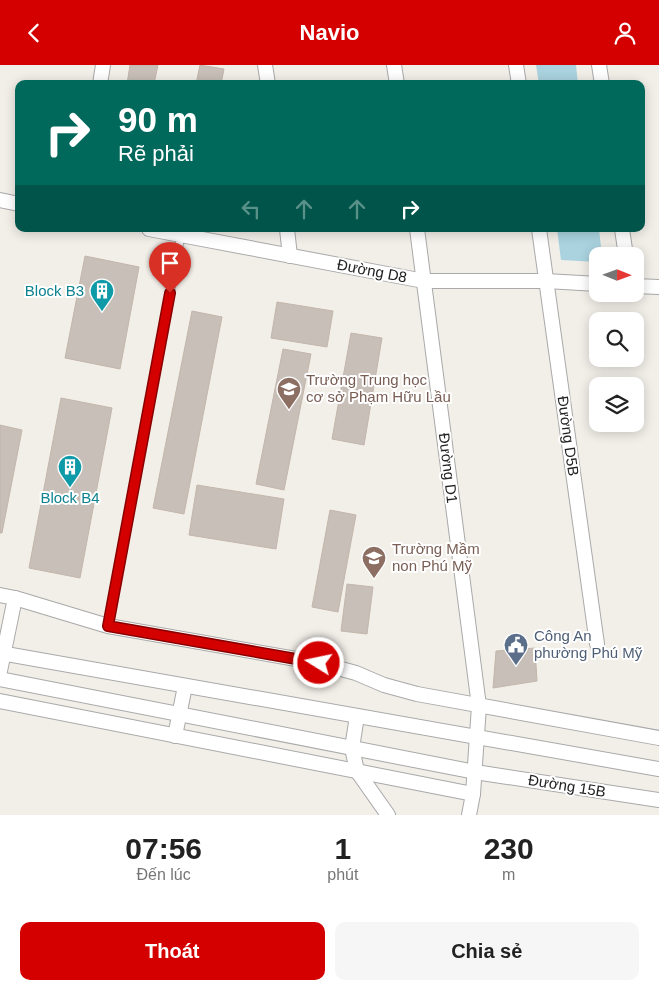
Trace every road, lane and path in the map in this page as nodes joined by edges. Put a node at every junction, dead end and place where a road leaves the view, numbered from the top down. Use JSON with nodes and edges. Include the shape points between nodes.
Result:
{"nodes":[{"id":1,"x":103,"y":65,"type":"edge"},
{"id":2,"x":265,"y":65,"type":"edge"},
{"id":3,"x":394,"y":65,"type":"edge"},
{"id":4,"x":516,"y":65,"type":"edge"},
{"id":5,"x":599,"y":65,"type":"edge"},
{"id":6,"x":101,"y":80,"type":"edge"},
{"id":7,"x":267,"y":80,"type":"edge"},
{"id":8,"x":396,"y":80,"type":"edge"},
{"id":9,"x":518,"y":80,"type":"edge"},
{"id":10,"x":601,"y":80,"type":"edge"},
{"id":11,"x":0,"y":200,"type":"edge"},
{"id":12,"x":15,"y":203,"type":"edge"},
{"id":13,"x":165,"y":232,"type":"edge"},
{"id":14,"x":287,"y":232,"type":"edge"},
{"id":15,"x":417,"y":232,"type":"edge"},
{"id":16,"x":539,"y":232,"type":"edge"},
{"id":17,"x":622,"y":232,"type":"edge"},
{"id":18,"x":181,"y":235,"type":"junction"},
{"id":19,"x":625,"y":247,"type":"edge"},
{"id":20,"x":290,"y":256,"type":"junction"},
{"id":21,"x":424,"y":281,"type":"junction"},
{"id":22,"x":546,"y":281,"type":"junction"},
{"id":23,"x":589,"y":283,"type":"edge"},
{"id":24,"x":644,"y":286,"type":"edge"},
{"id":25,"x":659,"y":287,"type":"edge"},
{"id":26,"x":0,"y":595,"type":"edge"},
{"id":27,"x":15,"y":598,"type":"junction"},
{"id":28,"x":108,"y":626,"type":"junction"},
{"id":29,"x":597,"y":644,"type":"dead end"},
{"id":30,"x":2,"y":653,"type":"edge"},
{"id":31,"x":0,"y":671,"type":"edge"},
{"id":32,"x":0,"y":679,"type":"edge"},
{"id":33,"x":186,"y":686,"type":"junction"},
{"id":34,"x":0,"y":701,"type":"edge"},
{"id":35,"x":480,"y":706,"type":"junction"},
{"id":36,"x":180,"y":715,"type":"junction"},
{"id":37,"x":357,"y":716,"type":"junction"},
{"id":38,"x":175,"y":735,"type":"junction"},
{"id":39,"x":477,"y":738,"type":"junction"},
{"id":40,"x":659,"y":738,"type":"edge"},
{"id":41,"x":352,"y":748,"type":"junction"},
{"id":42,"x":659,"y":769,"type":"edge"},
{"id":43,"x":357,"y":771,"type":"junction"},
{"id":44,"x":475,"y":772,"type":"junction"},
{"id":45,"x":473,"y":793,"type":"junction"},
{"id":46,"x":659,"y":800,"type":"edge"},
{"id":47,"x":388,"y":815,"type":"edge"},
{"id":48,"x":469,"y":815,"type":"edge"}],
"edges":[{"from":1,"to":6,"type":"street"},
{"from":2,"to":7,"type":"street"},
{"from":3,"to":8,"type":"street"},
{"from":4,"to":9,"type":"street"},
{"from":5,"to":10,"type":"street"},
{"from":11,"to":12,"type":"street"},
{"from":13,"to":18,"type":"street","name":"Đường D8"},
{"from":14,"to":20,"type":"street"},
{"from":15,"to":21,"type":"street","name":"Đường D1"},
{"from":16,"to":22,"type":"street","name":"Đường D5B"},
{"from":17,"to":19,"type":"street"},
{"from":18,"to":20,"type":"street","name":"Đường D8"},
{"from":18,"to":28,"type":"lane"},
{"from":20,"to":21,"type":"street","name":"Đường D8"},
{"from":21,"to":22,"type":"street","name":"Đường D8"},
{"from":21,"to":35,"type":"street","name":"Đường D1"},
{"from":22,"to":23,"type":"street","name":"Đường D8"},
{"from":22,"to":29,"type":"street","name":"Đường D5B"},
{"from":24,"to":25,"type":"street"},
{"from":26,"to":27,"type":"street"},
{"from":27,"to":28,"type":"street"},
{"from":27,"to":30,"type":"street"},
{"from":28,"to":35,"type":"street","via":[[319,663],[399,690]]},
{"from":30,"to":31,"type":"street"},
{"from":30,"to":33,"type":"street"},
{"from":32,"to":36,"type":"street","name":"Đường 15B"},
{"from":33,"to":36,"type":"street"},
{"from":33,"to":37,"type":"street"},
{"from":34,"to":38,"type":"street"},
{"from":35,"to":39,"type":"street","name":"Đường D1"},
{"from":35,"to":40,"type":"street"},
{"from":36,"to":38,"type":"street"},
{"from":36,"to":41,"type":"street","name":"Đường 15B"},
{"from":37,"to":39,"type":"street"},
{"from":37,"to":41,"type":"street"},
{"from":38,"to":43,"type":"street"},
{"from":39,"to":42,"type":"street"},
{"from":39,"to":44,"type":"street","name":"Đường D1"},
{"from":41,"to":43,"type":"street"},
{"from":41,"to":44,"type":"street","name":"Đường 15B"},
{"from":43,"to":45,"type":"street"},
{"from":43,"to":47,"type":"street"},
{"from":44,"to":45,"type":"street","name":"Đường D1"},
{"from":44,"to":46,"type":"street","name":"Đường 15B"},
{"from":45,"to":48,"type":"street","name":"Đường D1"}]}
